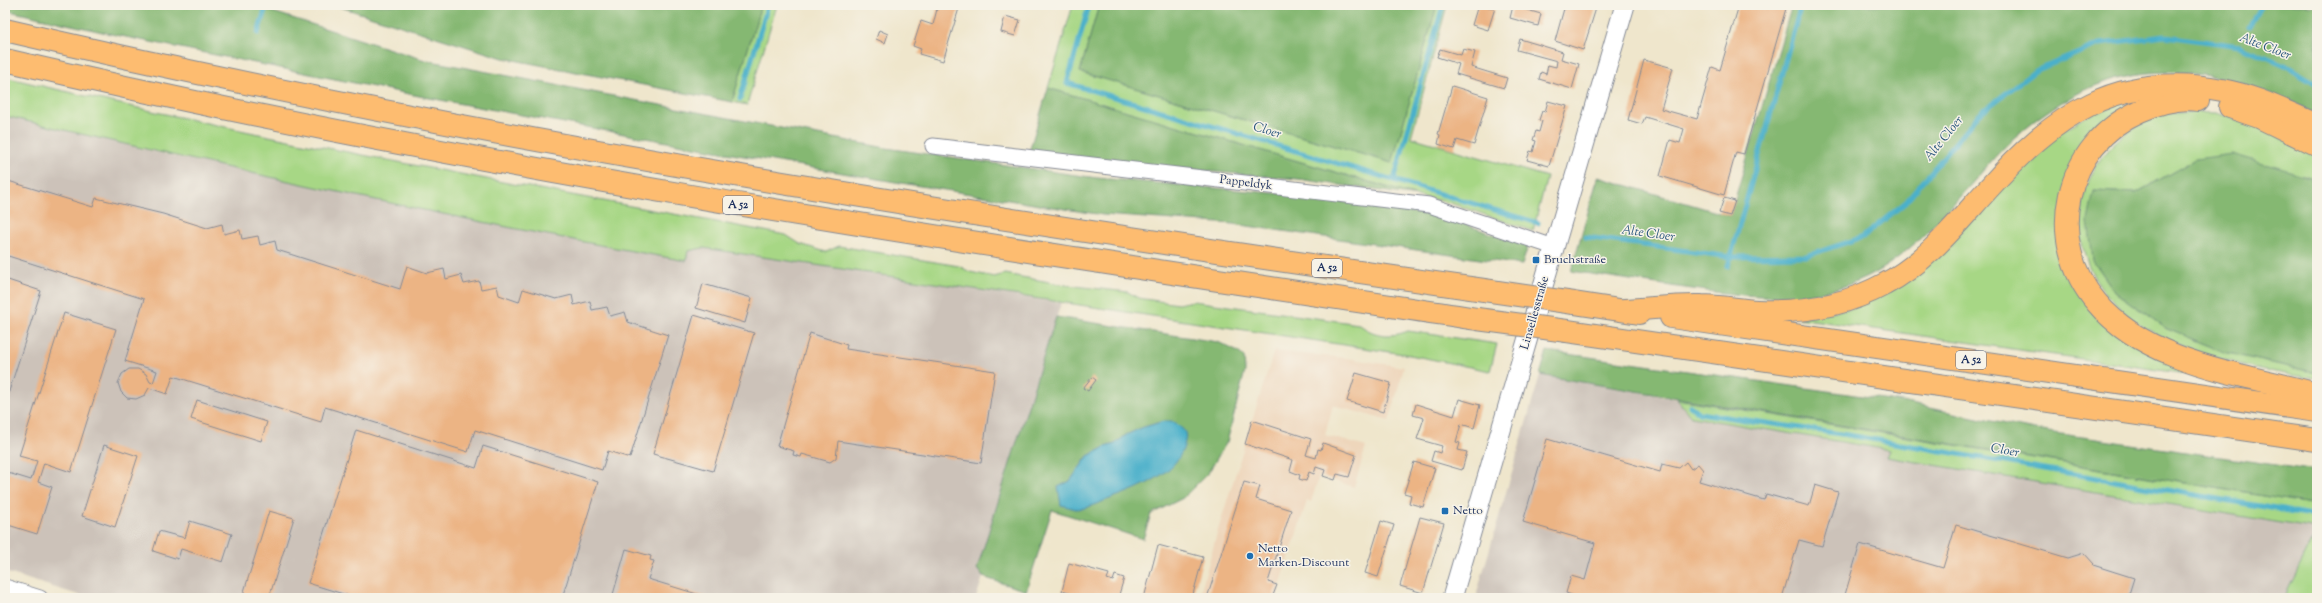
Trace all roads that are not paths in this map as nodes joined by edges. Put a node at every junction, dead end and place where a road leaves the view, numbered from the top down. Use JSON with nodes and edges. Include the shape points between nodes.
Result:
{"nodes":[{"id":1,"x":1625,"y":5,"type":"edge"},
{"id":2,"x":5,"y":30,"type":"edge"},
{"id":3,"x":5,"y":60,"type":"edge"},
{"id":4,"x":2317,"y":125,"type":"edge"},
{"id":5,"x":2317,"y":145,"type":"edge"},
{"id":6,"x":933,"y":146,"type":"dead end"},
{"id":7,"x":1554,"y":246,"type":"junction"},
{"id":8,"x":1624,"y":310,"type":"junction"},
{"id":9,"x":2317,"y":394,"type":"edge"},
{"id":10,"x":2317,"y":411,"type":"edge"},
{"id":11,"x":2317,"y":440,"type":"edge"},
{"id":12,"x":5,"y":587,"type":"edge"},
{"id":13,"x":40,"y":598,"type":"edge"},
{"id":14,"x":1452,"y":598,"type":"edge"}],
"edges":[{"from":1,"to":7,"type":"street","name":"Linsellesstraße"},
{"from":2,"to":8,"type":"highway","number":"A 52","bridge":true,"via":[[325,100],[630,158],[1154,243]]},
{"from":3,"to":11,"type":"highway","number":"A 52","bridge":true,"via":[[318,128],[623,185],[901,232]]},
{"from":4,"to":8,"type":"highway","via":[[2266,103],[2223,90],[2185,86],[2144,87],[2107,97],[2070,114],[2036,139],[1921,259],[1886,284],[1848,301],[1807,310],[1756,311],[1702,306]]},
{"from":5,"to":9,"type":"highway","via":[[2259,117],[2221,104],[2189,98],[2156,103],[2127,116],[2098,140],[2079,167],[2068,199],[2067,236],[2078,273],[2097,303],[2128,332],[2172,354],[2228,374]]},
{"from":6,"to":7,"type":"street","name":"Pappeldyk","via":[[1429,205]]},
{"from":7,"to":14,"type":"street","name":"Linsellesstraße"},
{"from":8,"to":10,"type":"highway","number":"A 52"},
{"from":12,"to":13,"type":"street"}]}
